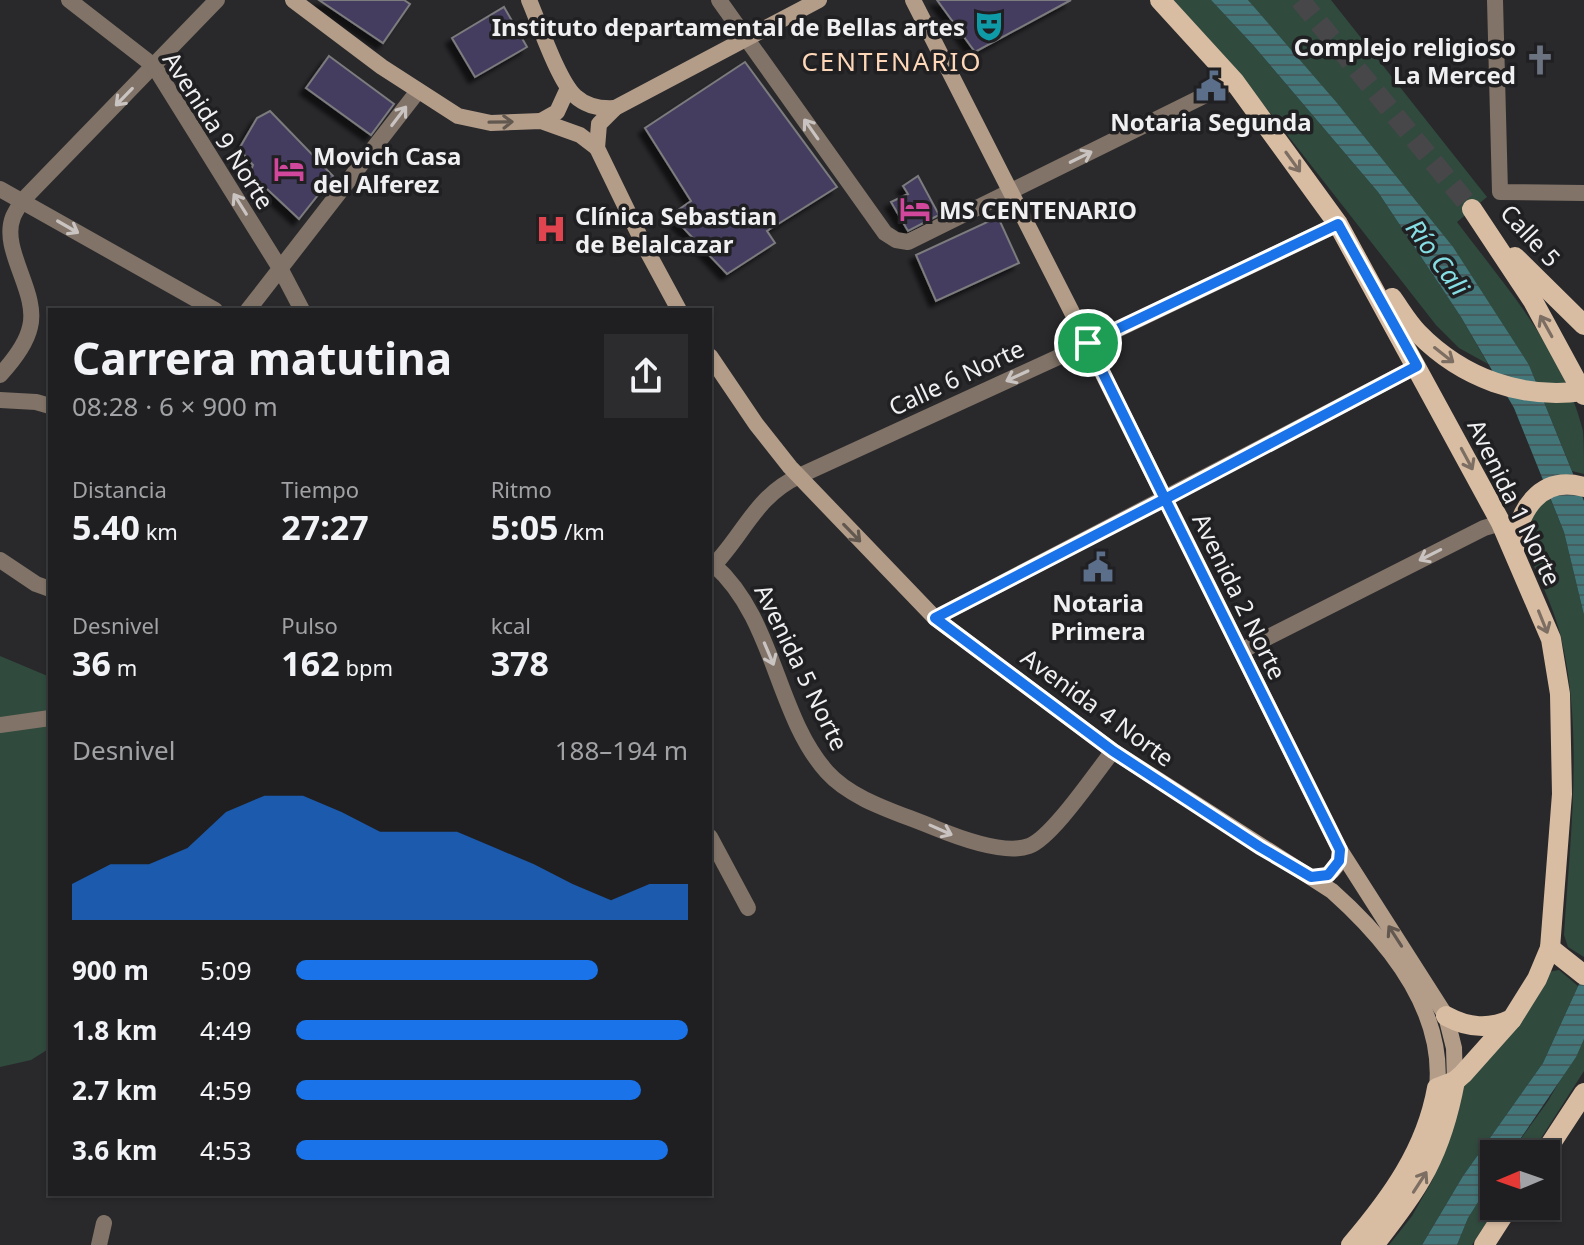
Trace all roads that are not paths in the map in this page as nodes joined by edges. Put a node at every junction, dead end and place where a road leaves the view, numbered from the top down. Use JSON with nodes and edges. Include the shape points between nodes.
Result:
{"nodes":[{"id":1,"x":69,"y":0,"type":"edge"},
{"id":2,"x":217,"y":0,"type":"edge"},
{"id":3,"x":293,"y":0,"type":"edge"},
{"id":4,"x":529,"y":0,"type":"edge"},
{"id":5,"x":719,"y":0,"type":"edge"},
{"id":6,"x":819,"y":0,"type":"edge"},
{"id":7,"x":913,"y":0,"type":"edge"},
{"id":8,"x":1160,"y":0,"type":"edge"},
{"id":9,"x":1495,"y":0,"type":"edge"},
{"id":10,"x":746,"y":38,"type":"junction"},
{"id":11,"x":154,"y":66,"type":"junction"},
{"id":12,"x":1234,"y":81,"type":"junction"},
{"id":13,"x":568,"y":88,"type":"junction"},
{"id":14,"x":418,"y":91,"type":"junction"},
{"id":15,"x":615,"y":108,"type":"junction"},
{"id":16,"x":541,"y":121,"type":"junction"},
{"id":17,"x":597,"y":148,"type":"junction"},
{"id":18,"x":0,"y":189,"type":"edge"},
{"id":19,"x":1011,"y":191,"type":"junction"},
{"id":20,"x":1584,"y":193,"type":"edge"},
{"id":21,"x":22,"y":201,"type":"junction"},
{"id":22,"x":1338,"y":224,"type":"junction"},
{"id":23,"x":281,"y":270,"type":"junction"},
{"id":24,"x":211,"y":308,"type":"edge"},
{"id":25,"x":250,"y":308,"type":"edge"},
{"id":26,"x":301,"y":308,"type":"edge"},
{"id":27,"x":678,"y":308,"type":"edge"},
{"id":28,"x":1584,"y":325,"type":"edge"},
{"id":29,"x":1088,"y":343,"type":"junction"},
{"id":30,"x":712,"y":359,"type":"edge"},
{"id":31,"x":1417,"y":366,"type":"junction"},
{"id":32,"x":0,"y":375,"type":"edge"},
{"id":33,"x":1584,"y":393,"type":"edge"},
{"id":34,"x":0,"y":400,"type":"edge"},
{"id":35,"x":48,"y":405,"type":"edge"},
{"id":36,"x":799,"y":476,"type":"junction"},
{"id":37,"x":1584,"y":487,"type":"edge"},
{"id":38,"x":1165,"y":499,"type":"junction"},
{"id":39,"x":1510,"y":536,"type":"junction"},
{"id":40,"x":0,"y":560,"type":"edge"},
{"id":41,"x":712,"y":567,"type":"edge"},
{"id":42,"x":48,"y":588,"type":"edge"},
{"id":43,"x":935,"y":618,"type":"junction"},
{"id":44,"x":1241,"y":651,"type":"junction"},
{"id":45,"x":48,"y":718,"type":"edge"},
{"id":46,"x":0,"y":725,"type":"edge"},
{"id":47,"x":1113,"y":751,"type":"junction"},
{"id":48,"x":712,"y":841,"type":"edge"},
{"id":49,"x":1340,"y":850,"type":"junction"},
{"id":50,"x":1311,"y":877,"type":"junction"},
{"id":51,"x":748,"y":908,"type":"dead end"},
{"id":52,"x":1557,"y":954,"type":"junction"},
{"id":53,"x":1584,"y":975,"type":"edge"},
{"id":54,"x":1446,"y":1016,"type":"junction"},
{"id":55,"x":1512,"y":1019,"type":"junction"},
{"id":56,"x":1446,"y":1084,"type":"junction"},
{"id":57,"x":1583,"y":1095,"type":"edge"},
{"id":58,"x":1553,"y":1140,"type":"edge"},
{"id":59,"x":1500,"y":1220,"type":"edge"},
{"id":60,"x":104,"y":1223,"type":"dead end"},
{"id":61,"x":99,"y":1245,"type":"edge"},
{"id":62,"x":1351,"y":1245,"type":"edge"},
{"id":63,"x":1374,"y":1245,"type":"edge"},
{"id":64,"x":1484,"y":1245,"type":"edge"}],
"edges":[{"from":1,"to":11,"type":"street","name":"Avenida 9 Norte"},
{"from":2,"to":11,"type":"street"},
{"from":3,"to":14,"type":"main road"},
{"from":4,"to":13,"type":"main road"},
{"from":5,"to":10,"type":"street"},
{"from":6,"to":10,"type":"main road"},
{"from":7,"to":19,"type":"main road","name":"Avenida 2 Norte"},
{"from":8,"to":12,"type":"main road","name":"Avenida 1 Norte"},
{"from":9,"to":20,"type":"street","via":[[1500,192]]},
{"from":10,"to":15,"type":"main road"},
{"from":19,"to":10,"type":"street","one_way":true,"via":[[908,242],[896,240],[885,233]]},
{"from":11,"to":21,"type":"street","one_way":true},
{"from":23,"to":11,"type":"street","name":"Avenida 9 Norte","one_way":true},
{"from":19,"to":12,"type":"street","one_way":true},
{"from":12,"to":22,"type":"main road","name":"Avenida 1 Norte","one_way":true},
{"from":13,"to":15,"type":"main road","via":[[594,107]]},
{"from":13,"to":16,"type":"main road","via":[[557,112]]},
{"from":14,"to":16,"type":"main road","one_way":true,"via":[[473,120]]},
{"from":23,"to":14,"type":"street","one_way":true},
{"from":15,"to":17,"type":"main road","via":[[599,124]]},
{"from":16,"to":17,"type":"main road","via":[[580,135]]},
{"from":17,"to":27,"type":"main road"},
{"from":18,"to":21,"type":"street"},
{"from":19,"to":29,"type":"main road","name":"Avenida 2 Norte"},
{"from":21,"to":24,"type":"street","one_way":true},
{"from":21,"to":32,"type":"street","via":[[11,220],[10,240],[31,304],[31,327]]},
{"from":22,"to":29,"type":"street","name":"Calle 6 Norte"},
{"from":22,"to":31,"type":"main road","name":"Avenida 1 Norte"},
{"from":22,"to":33,"type":"main road","one_way":true,"bridge":true,"via":[[1416,331],[1447,359],[1483,379],[1523,391]]},
{"from":23,"to":25,"type":"street"},
{"from":23,"to":26,"type":"street","name":"Avenida 9 Norte"},
{"from":33,"to":28,"type":"main road","name":"Calle 5","one_way":true,"via":[[1533,301],[1473,211]]},
{"from":29,"to":36,"type":"street","name":"Calle 6 Norte","one_way":true},
{"from":29,"to":38,"type":"main road","name":"Avenida 2 Norte"},
{"from":30,"to":36,"type":"main road","name":"Avenida 4 Norte"},
{"from":31,"to":38,"type":"street"},
{"from":31,"to":39,"type":"main road","name":"Avenida 1 Norte","one_way":true},
{"from":34,"to":35,"type":"street"},
{"from":36,"to":41,"type":"street","name":"Calle 6 Norte","via":[[758,506]]},
{"from":36,"to":43,"type":"main road","name":"Avenida 4 Norte","one_way":true},
{"from":37,"to":39,"type":"main road","via":[[1563,485],[1536,496]]},
{"from":38,"to":43,"type":"street"},
{"from":38,"to":44,"type":"main road","name":"Avenida 2 Norte"},
{"from":39,"to":44,"type":"street","one_way":true,"via":[[1484,528]]},
{"from":39,"to":52,"type":"main road","name":"Avenida 1 Norte","one_way":true,"via":[[1551,639],[1560,694]]},
{"from":40,"to":42,"type":"street"},
{"from":41,"to":47,"type":"street","name":"Avenida 5 Norte","one_way":true,"via":[[746,602],[804,736],[827,772],[851,791],[962,840],[1029,847],[1048,833]]},
{"from":43,"to":47,"type":"main road","name":"Avenida 4 Norte"},
{"from":44,"to":49,"type":"main road","name":"Avenida 2 Norte"},
{"from":45,"to":46,"type":"street"},
{"from":47,"to":50,"type":"main road","name":"Avenida 4 Norte"},
{"from":48,"to":51,"type":"street"},
{"from":49,"to":50,"type":"main road","via":[[1333,871]]},
{"from":54,"to":49,"type":"main road","name":"Avenida 2 Norte","one_way":true},
{"from":50,"to":56,"type":"main road","name":"Avenida 4 Norte","via":[[1350,906],[1413,987],[1435,1038]]},
{"from":52,"to":53,"type":"main road"},
{"from":52,"to":55,"type":"main road","name":"Avenida 1 Norte"},
{"from":54,"to":55,"type":"main road","via":[[1485,1027]]},
{"from":54,"to":56,"type":"main road","name":"Avenida 2 Norte","via":[[1454,1048]]},
{"from":55,"to":56,"type":"main road","name":"Avenida 1 Norte"},
{"from":56,"to":62,"type":"main road","via":[[1410,1165]]},
{"from":63,"to":56,"type":"main road","one_way":true,"via":[[1426,1174],[1444,1131]]},
{"from":57,"to":58,"type":"main road"},
{"from":59,"to":64,"type":"main road"},
{"from":60,"to":61,"type":"street"}]}
